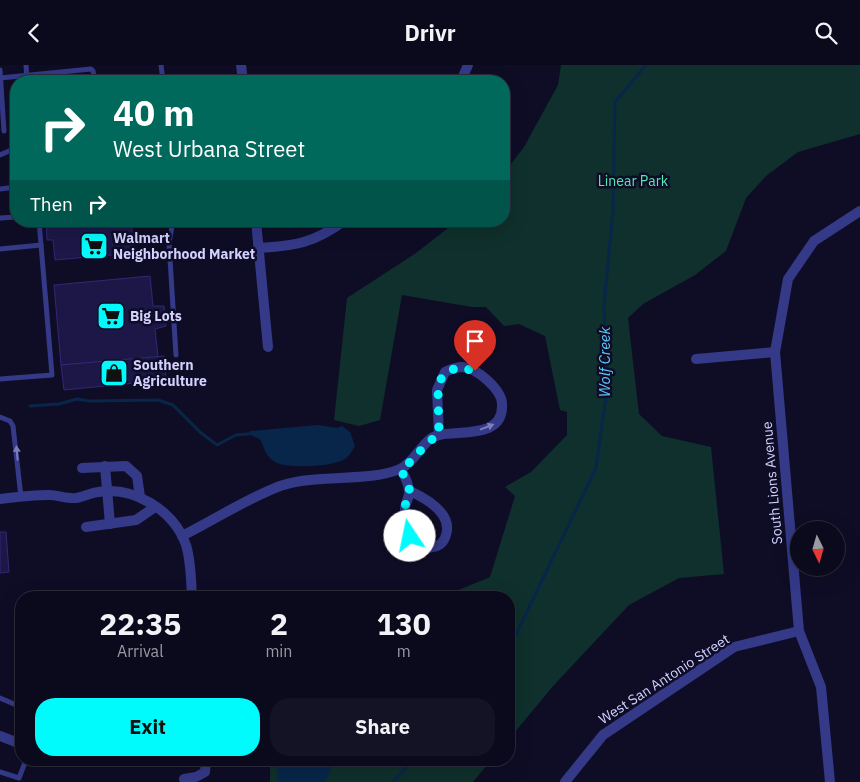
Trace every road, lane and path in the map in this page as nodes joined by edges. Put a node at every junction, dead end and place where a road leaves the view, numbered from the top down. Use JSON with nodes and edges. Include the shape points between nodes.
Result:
{"nodes":[{"id":1,"x":26,"y":65,"type":"edge"},
{"id":2,"x":0,"y":70,"type":"edge"},
{"id":3,"x":26,"y":75,"type":"joint"},
{"id":4,"x":94,"y":75,"type":"edge"},
{"id":5,"x":0,"y":78,"type":"edge"},
{"id":6,"x":4,"y":131,"type":"dead end"},
{"id":7,"x":860,"y":211,"type":"edge"},
{"id":8,"x":40,"y":227,"type":"edge"},
{"id":9,"x":172,"y":227,"type":"edge"},
{"id":10,"x":256,"y":227,"type":"edge"},
{"id":11,"x":336,"y":227,"type":"edge"},
{"id":12,"x":41,"y":245,"type":"junction"},
{"id":13,"x":0,"y":249,"type":"edge"},
{"id":14,"x":258,"y":249,"type":"junction"},
{"id":15,"x":268,"y":347,"type":"dead end"},
{"id":16,"x":775,"y":353,"type":"junction"},
{"id":17,"x":176,"y":355,"type":"dead end"},
{"id":18,"x":696,"y":359,"type":"dead end"},
{"id":19,"x":0,"y":379,"type":"edge"},
{"id":20,"x":0,"y":417,"type":"edge"},
{"id":21,"x":439,"y":435,"type":"junction"},
{"id":22,"x":105,"y":466,"type":"junction"},
{"id":23,"x":82,"y":468,"type":"dead end"},
{"id":24,"x":401,"y":469,"type":"junction"},
{"id":25,"x":108,"y":491,"type":"junction"},
{"id":26,"x":410,"y":491,"type":"junction"},
{"id":27,"x":21,"y":497,"type":"junction"},
{"id":28,"x":140,"y":497,"type":"junction"},
{"id":29,"x":0,"y":499,"type":"edge"},
{"id":30,"x":155,"y":507,"type":"junction"},
{"id":31,"x":110,"y":525,"type":"junction"},
{"id":32,"x":86,"y":527,"type":"dead end"},
{"id":33,"x":182,"y":536,"type":"junction"},
{"id":34,"x":192,"y":591,"type":"edge"},
{"id":35,"x":799,"y":631,"type":"junction"},
{"id":36,"x":0,"y":698,"type":"edge"},
{"id":37,"x":15,"y":704,"type":"edge"},
{"id":38,"x":0,"y":736,"type":"edge"},
{"id":39,"x":15,"y":742,"type":"edge"},
{"id":40,"x":24,"y":766,"type":"edge"},
{"id":41,"x":206,"y":766,"type":"edge"},
{"id":42,"x":0,"y":773,"type":"edge"},
{"id":43,"x":184,"y":779,"type":"dead end"},
{"id":44,"x":19,"y":780,"type":"edge"},
{"id":45,"x":565,"y":782,"type":"edge"},
{"id":46,"x":830,"y":782,"type":"edge"}],
"edges":[{"from":1,"to":3,"type":"lane"},
{"from":2,"to":5,"type":"lane"},
{"from":3,"to":4,"type":"lane","via":[[91,69]]},
{"from":5,"to":6,"type":"lane"},
{"from":7,"to":16,"type":"street","name":"South Lions Avenue","via":[[814,241],[788,279]]},
{"from":8,"to":12,"type":"lane"},
{"from":9,"to":17,"type":"lane","via":[[169,243]]},
{"from":10,"to":14,"type":"street"},
{"from":11,"to":14,"type":"street","via":[[307,243]]},
{"from":12,"to":13,"type":"lane"},
{"from":12,"to":19,"type":"lane","via":[[52,375]]},
{"from":14,"to":15,"type":"street"},
{"from":16,"to":18,"type":"street"},
{"from":16,"to":35,"type":"street","name":"South Lions Avenue"},
{"from":27,"to":20,"type":"lane","one_way":true,"via":[[13,426]]},
{"from":21,"to":21,"type":"street","one_way":true,"via":[[455,435],[493,426],[501,415],[499,393],[475,371],[457,367],[445,372],[438,390]]},
{"from":21,"to":24,"type":"street"},
{"from":22,"to":23,"type":"street"},
{"from":22,"to":25,"type":"street"},
{"from":22,"to":28,"type":"street","via":[[130,468],[137,477]]},
{"from":24,"to":26,"type":"street"},
{"from":24,"to":33,"type":"street","via":[[292,483],[271,490]]},
{"from":25,"to":27,"type":"street","via":[[74,499],[51,495]]},
{"from":25,"to":28,"type":"street"},
{"from":25,"to":31,"type":"street"},
{"from":26,"to":26,"type":"street","via":[[428,500],[445,518],[447,532],[435,547],[421,546],[410,536],[404,509]]},
{"from":27,"to":29,"type":"street"},
{"from":28,"to":30,"type":"street"},
{"from":30,"to":31,"type":"street","via":[[136,520]]},
{"from":30,"to":33,"type":"street"},
{"from":31,"to":32,"type":"street"},
{"from":33,"to":34,"type":"street","via":[[189,561]]},
{"from":35,"to":45,"type":"street","name":"West San Antonio Street","via":[[734,647],[602,735]]},
{"from":35,"to":46,"type":"street","name":"South Lions Avenue","via":[[821,687]]},
{"from":36,"to":37,"type":"lane"},
{"from":38,"to":39,"type":"street"},
{"from":40,"to":44,"type":"lane"},
{"from":41,"to":43,"type":"street","via":[[201,775]]},
{"from":42,"to":44,"type":"lane"}]}
